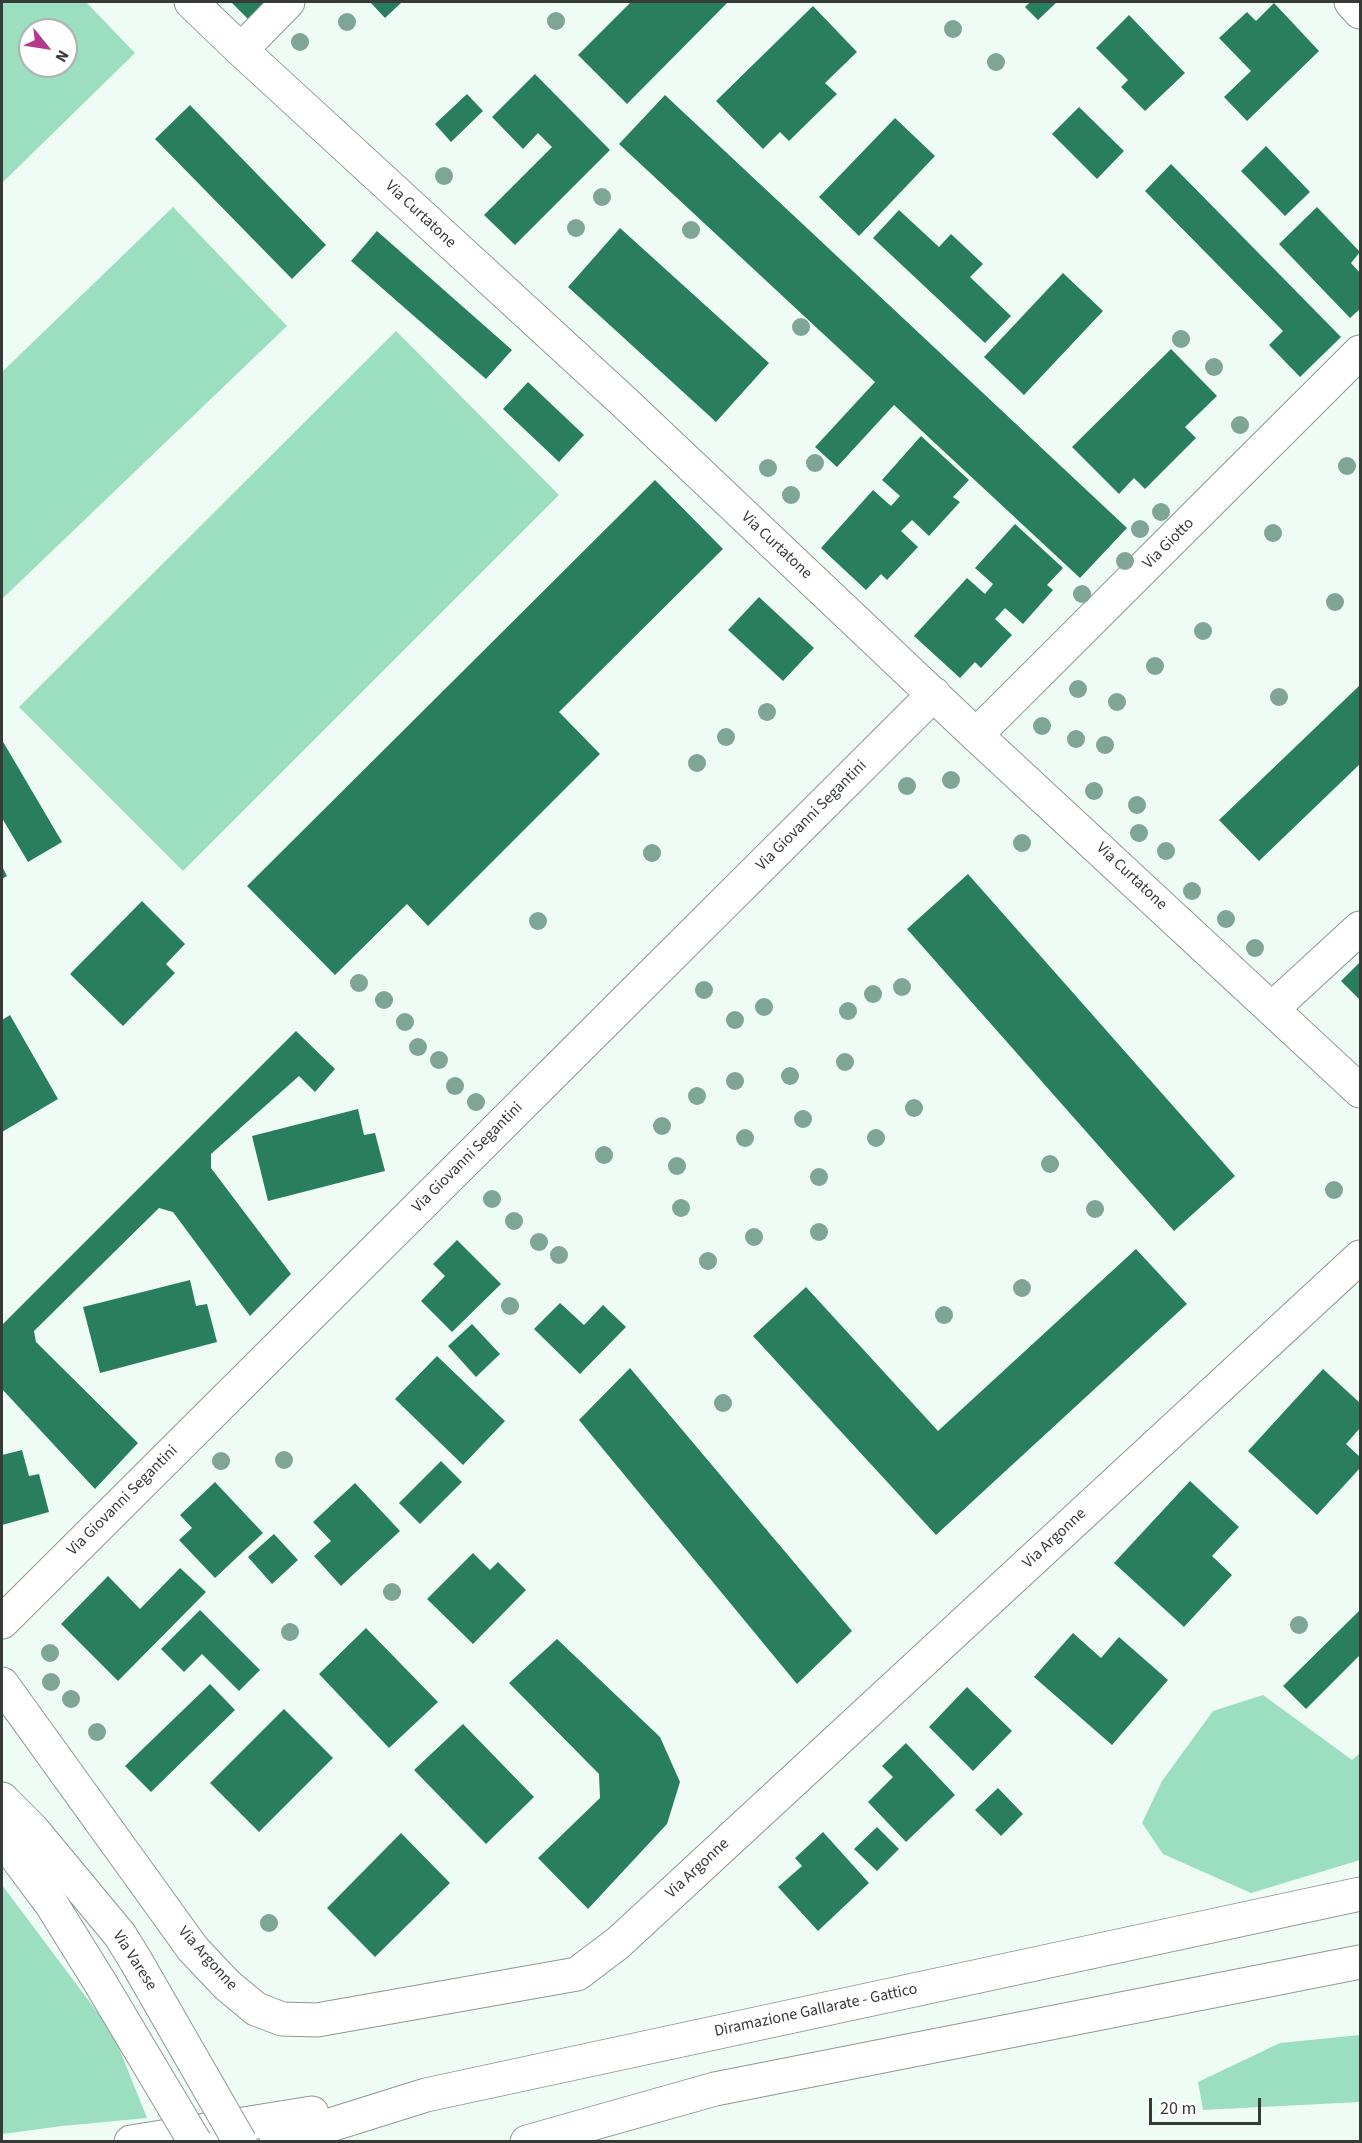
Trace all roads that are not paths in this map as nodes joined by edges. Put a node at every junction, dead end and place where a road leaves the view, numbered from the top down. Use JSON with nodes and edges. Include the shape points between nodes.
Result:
{"nodes":[{"id":1,"x":191,"y":2,"type":"edge"},
{"id":2,"x":288,"y":2,"type":"edge"},
{"id":3,"x":1351,"y":2,"type":"edge"},
{"id":4,"x":1360,"y":12,"type":"edge"},
{"id":5,"x":241,"y":50,"type":"junction"},
{"id":6,"x":1360,"y":352,"type":"edge"},
{"id":7,"x":934,"y":694,"type":"junction"},
{"id":8,"x":976,"y":735,"type":"junction"},
{"id":9,"x":1360,"y":928,"type":"edge"},
{"id":10,"x":1273,"y":1008,"type":"junction"},
{"id":11,"x":1360,"y":1091,"type":"edge"},
{"id":12,"x":1360,"y":1257,"type":"edge"},
{"id":13,"x":2,"y":1622,"type":"edge"},
{"id":14,"x":2,"y":1684,"type":"edge"},
{"id":15,"x":2,"y":1799,"type":"edge"},
{"id":16,"x":2,"y":1838,"type":"edge"},
{"id":17,"x":1360,"y":1894,"type":"edge"},
{"id":18,"x":1360,"y":1962,"type":"edge"},
{"id":19,"x":715,"y":2089,"type":"junction"},
{"id":20,"x":426,"y":2095,"type":"junction"},
{"id":21,"x":131,"y":2142,"type":"edge"},
{"id":22,"x":195,"y":2142,"type":"edge"},
{"id":23,"x":240,"y":2142,"type":"edge"},
{"id":24,"x":276,"y":2142,"type":"edge"},
{"id":25,"x":527,"y":2142,"type":"edge"},
{"id":26,"x":569,"y":2142,"type":"edge"}],
"edges":[{"from":1,"to":5,"type":"main road","name":"Via Curtatone"},
{"from":2,"to":5,"type":"main road"},
{"from":3,"to":4,"type":"main road"},
{"from":5,"to":7,"type":"main road","name":"Via Curtatone"},
{"from":6,"to":8,"type":"main road","name":"Via Giotto"},
{"from":7,"to":8,"type":"main road","name":"Via Curtatone"},
{"from":7,"to":13,"type":"main road","name":"Via Giovanni Segantini"},
{"from":8,"to":10,"type":"main road","name":"Via Curtatone"},
{"from":9,"to":10,"type":"main road"},
{"from":10,"to":11,"type":"main road","name":"Via Curtatone"},
{"from":12,"to":14,"type":"main road","name":"Via Argonne","via":[[618,1943],[577,1974],[317,2020],[282,2019],[256,2009],[226,1985],[193,1949]]},
{"from":15,"to":23,"type":"main road","name":"Via Varese","bridge":true,"via":[[120,1935]]},
{"from":16,"to":22,"type":"main road","bridge":true,"via":[[52,1905]]},
{"from":17,"to":20,"type":"main road","name":"Diramazione Gallarate - Gattico"},
{"from":18,"to":19,"type":"main road"},
{"from":19,"to":25,"type":"main road"},
{"from":19,"to":26,"type":"main road"},
{"from":20,"to":21,"type":"main road"},
{"from":20,"to":24,"type":"main road","name":"Diramazione Gallarate - Gattico"}]}
